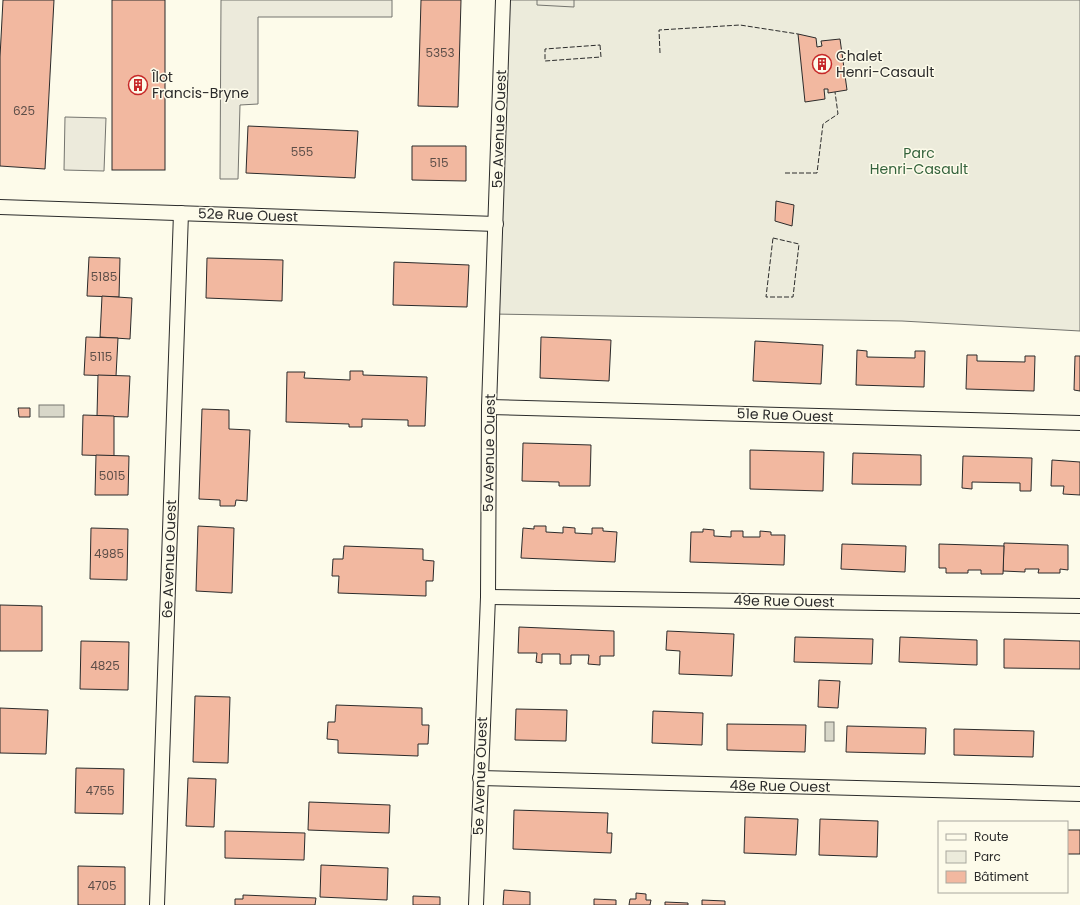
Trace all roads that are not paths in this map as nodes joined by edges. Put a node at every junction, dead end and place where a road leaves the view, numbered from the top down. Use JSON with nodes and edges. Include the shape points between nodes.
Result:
{"nodes":[{"id":1,"x":503,"y":0,"type":"edge"},
{"id":2,"x":0,"y":207,"type":"edge"},
{"id":3,"x":181,"y":212,"type":"junction"},
{"id":4,"x":496,"y":224,"type":"junction"},
{"id":5,"x":489,"y":407,"type":"junction"},
{"id":6,"x":1080,"y":423,"type":"edge"},
{"id":7,"x":488,"y":596,"type":"junction"},
{"id":8,"x":1080,"y":606,"type":"edge"},
{"id":9,"x":480,"y":778,"type":"junction"},
{"id":10,"x":1080,"y":794,"type":"edge"},
{"id":11,"x":157,"y":905,"type":"edge"},
{"id":12,"x":476,"y":905,"type":"edge"}],
"edges":[{"from":1,"to":4,"type":"street","name":"5e Avenue Ouest"},
{"from":2,"to":3,"type":"street","name":"52e Rue Ouest"},
{"from":3,"to":4,"type":"street","name":"52e Rue Ouest"},
{"from":3,"to":11,"type":"street","name":"6e Avenue Ouest"},
{"from":4,"to":5,"type":"street","name":"5e Avenue Ouest"},
{"from":5,"to":6,"type":"street","name":"51e Rue Ouest"},
{"from":5,"to":7,"type":"street","name":"5e Avenue Ouest"},
{"from":7,"to":8,"type":"street","name":"49e Rue Ouest"},
{"from":7,"to":9,"type":"street","name":"5e Avenue Ouest"},
{"from":9,"to":10,"type":"street","name":"48e Rue Ouest"},
{"from":9,"to":12,"type":"street","name":"5e Avenue Ouest"}]}
